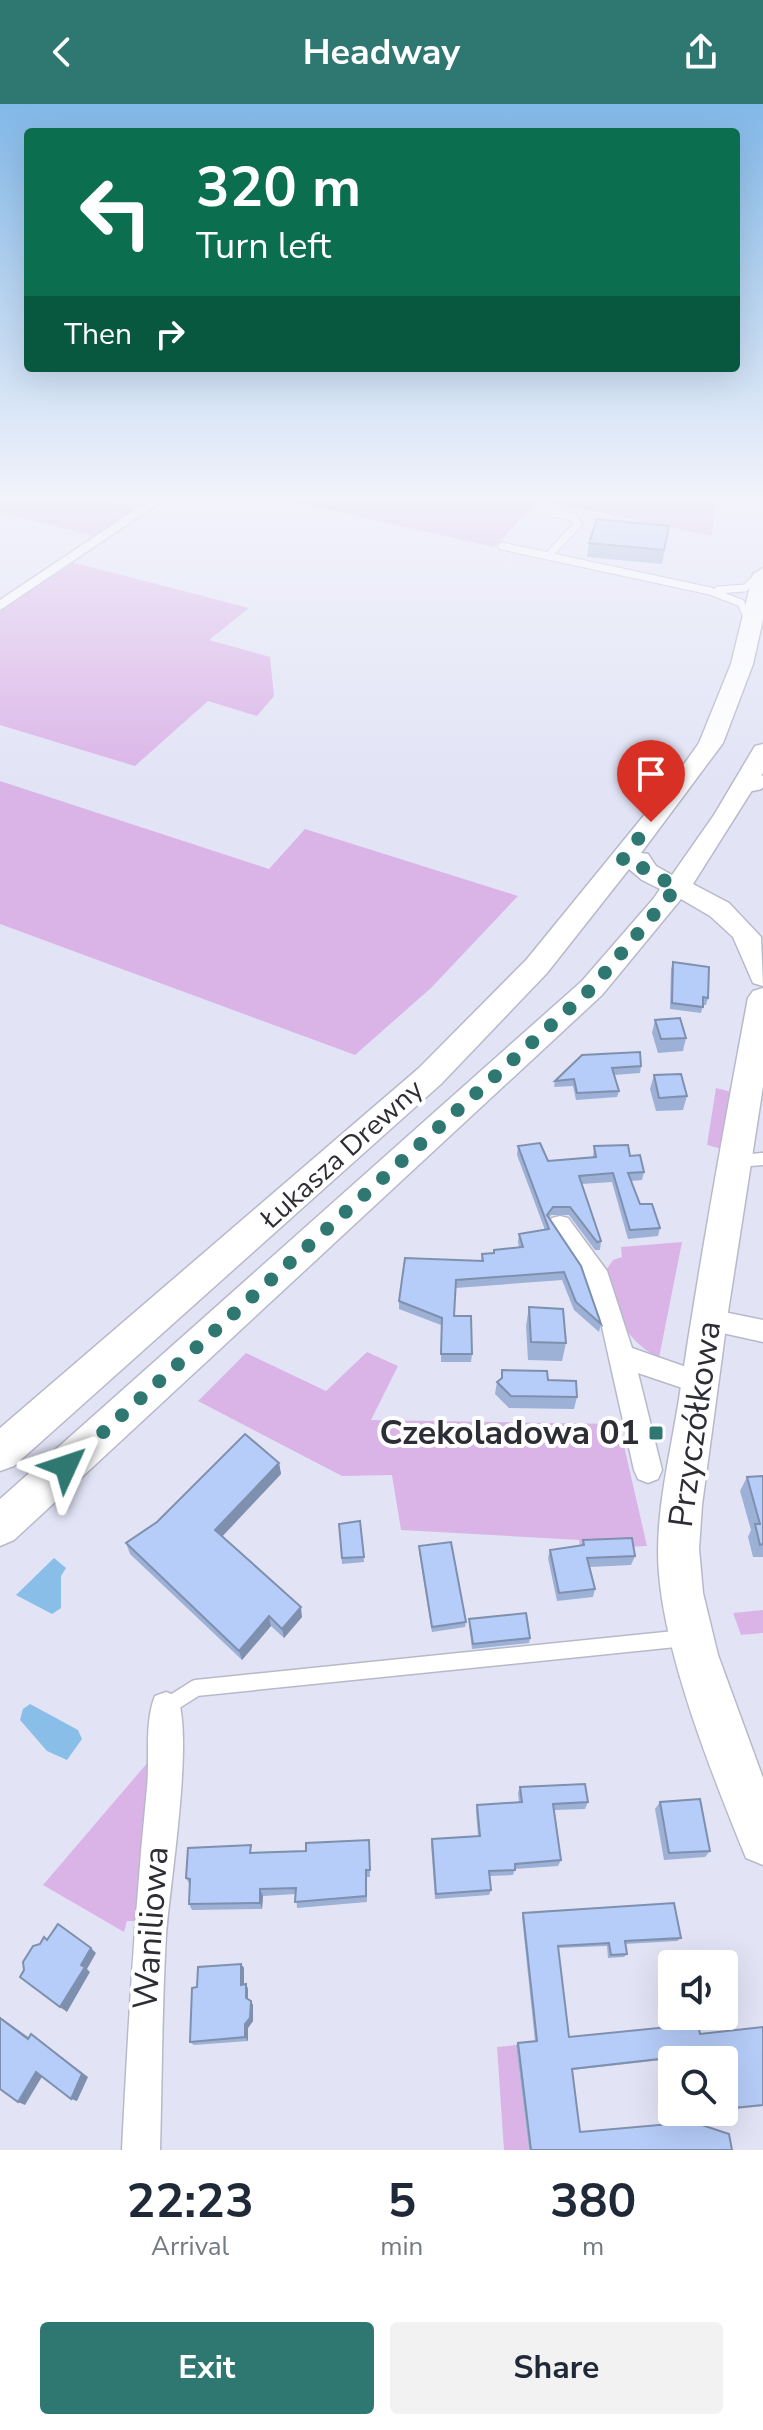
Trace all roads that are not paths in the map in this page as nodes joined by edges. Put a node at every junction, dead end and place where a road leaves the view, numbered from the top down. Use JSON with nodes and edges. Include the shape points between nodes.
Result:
{"nodes":[{"id":1,"x":23,"y":590,"type":"edge"},
{"id":2,"x":711,"y":590,"type":"edge"},
{"id":3,"x":760,"y":590,"type":"edge"},
{"id":4,"x":0,"y":606,"type":"edge"},
{"id":5,"x":752,"y":630,"type":"junction"},
{"id":6,"x":717,"y":730,"type":"junction"},
{"id":7,"x":759,"y":766,"type":"edge"},
{"id":8,"x":631,"y":859,"type":"junction"},
{"id":9,"x":686,"y":876,"type":"junction"},
{"id":10,"x":728,"y":904,"type":"junction"},
{"id":11,"x":763,"y":925,"type":"edge"},
{"id":12,"x":641,"y":933,"type":"junction"},
{"id":13,"x":763,"y":976,"type":"edge"},
{"id":14,"x":763,"y":998,"type":"edge"},
{"id":15,"x":750,"y":1160,"type":"edge"},
{"id":16,"x":560,"y":1225,"type":"dead end"},
{"id":17,"x":709,"y":1320,"type":"junction"},
{"id":18,"x":763,"y":1331,"type":"edge"},
{"id":19,"x":622,"y":1356,"type":"junction"},
{"id":20,"x":700,"y":1383,"type":"junction"},
{"id":21,"x":0,"y":1453,"type":"edge"},
{"id":22,"x":648,"y":1470,"type":"dead end"},
{"id":23,"x":0,"y":1526,"type":"edge"},
{"id":24,"x":693,"y":1637,"type":"junction"},
{"id":25,"x":166,"y":1707,"type":"joint"},
{"id":26,"x":763,"y":1841,"type":"edge"},
{"id":27,"x":141,"y":2150,"type":"edge"}],
"edges":[{"from":1,"to":4,"type":"street"},
{"from":2,"to":5,"type":"lane","via":[[741,603]]},
{"from":3,"to":5,"type":"main road"},
{"from":5,"to":6,"type":"main road"},
{"from":6,"to":8,"type":"main road","name":"Łukasza Drewny"},
{"from":6,"to":8,"type":"main road","via":[[722,741]]},
{"from":7,"to":9,"type":"main road"},
{"from":8,"to":9,"type":"main road","via":[[644,870]]},
{"from":8,"to":21,"type":"main road","name":"Łukasza Drewny","via":[[430,1076]]},
{"from":9,"to":10,"type":"main road","via":[[710,901]]},
{"from":9,"to":12,"type":"main road","name":"Łukasza Drewny"},
{"from":10,"to":11,"type":"main road","via":[[750,909]]},
{"from":10,"to":12,"type":"main road","via":[[682,908],[660,929]]},
{"from":10,"to":13,"type":"main road","via":[[754,947]]},
{"from":12,"to":23,"type":"main road","name":"Łukasza Drewny","via":[[592,988]]},
{"from":14,"to":15,"type":"main road","name":"Przyczółkowa"},
{"from":15,"to":17,"type":"main road","name":"Przyczółkowa"},
{"from":16,"to":19,"type":"street","via":[[595,1271]]},
{"from":17,"to":18,"type":"street"},
{"from":17,"to":20,"type":"main road","name":"Przyczółkowa"},
{"from":19,"to":20,"type":"street"},
{"from":19,"to":22,"type":"street"},
{"from":20,"to":24,"type":"main road","name":"Przyczółkowa","via":[[679,1539],[682,1592]]},
{"from":24,"to":25,"type":"lane","via":[[196,1688]]},
{"from":24,"to":26,"type":"main road","name":"Przyczółkowa"},
{"from":25,"to":27,"type":"street","name":"Waniliowa","via":[[166,1823],[149,1936]]}]}
